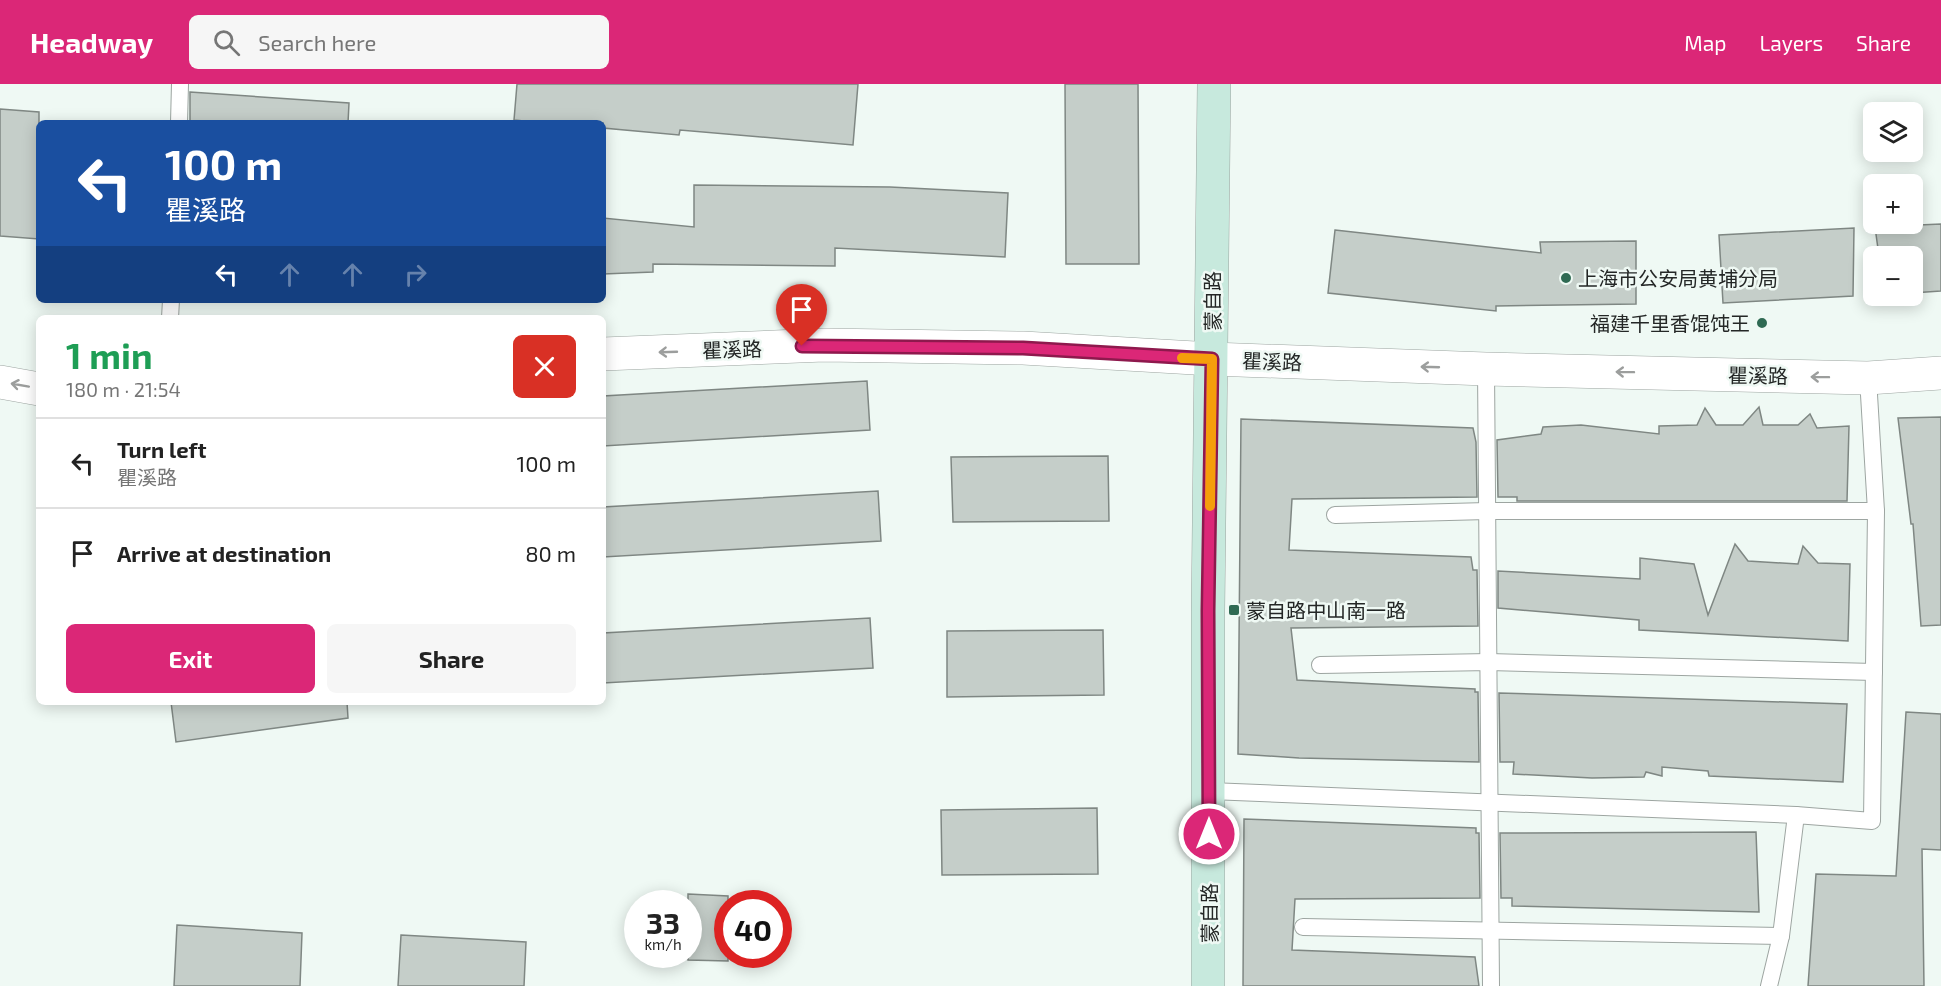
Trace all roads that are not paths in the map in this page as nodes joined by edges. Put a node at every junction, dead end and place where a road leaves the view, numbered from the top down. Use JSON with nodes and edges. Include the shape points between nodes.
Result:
{"nodes":[{"id":1,"x":180,"y":84,"type":"edge"},
{"id":2,"x":1214,"y":84,"type":"edge"},
{"id":3,"x":178,"y":120,"type":"edge"},
{"id":4,"x":606,"y":354,"type":"edge"},
{"id":5,"x":1212,"y":359,"type":"junction"},
{"id":6,"x":1486,"y":369,"type":"junction"},
{"id":7,"x":1941,"y":374,"type":"edge"},
{"id":8,"x":1868,"y":378,"type":"junction"},
{"id":9,"x":0,"y":382,"type":"edge"},
{"id":10,"x":36,"y":388,"type":"edge"},
{"id":11,"x":1487,"y":511,"type":"junction"},
{"id":12,"x":1876,"y":511,"type":"junction"},
{"id":13,"x":1335,"y":515,"type":"dead end"},
{"id":14,"x":1488,"y":662,"type":"junction"},
{"id":15,"x":1320,"y":665,"type":"dead end"},
{"id":16,"x":1875,"y":672,"type":"junction"},
{"id":17,"x":1209,"y":791,"type":"junction"},
{"id":18,"x":1489,"y":802,"type":"junction"},
{"id":19,"x":1796,"y":815,"type":"junction"},
{"id":20,"x":1303,"y":927,"type":"dead end"},
{"id":21,"x":1490,"y":931,"type":"junction"},
{"id":22,"x":1780,"y":936,"type":"junction"},
{"id":23,"x":1208,"y":986,"type":"edge"},
{"id":24,"x":1491,"y":986,"type":"edge"},
{"id":25,"x":1769,"y":986,"type":"edge"}],
"edges":[{"from":1,"to":3,"type":"lane"},
{"from":2,"to":5,"type":"street","name":"蒙自路"},
{"from":5,"to":4,"type":"street","name":"瞿溪路","one_way":true,"via":[[1023,348],[824,345]]},
{"from":6,"to":5,"type":"street","name":"瞿溪路","one_way":true},
{"from":5,"to":17,"type":"street","name":"蒙自路"},
{"from":8,"to":6,"type":"street","name":"瞿溪路","one_way":true},
{"from":6,"to":11,"type":"lane"},
{"from":7,"to":8,"type":"street","name":"瞿溪路"},
{"from":8,"to":12,"type":"lane"},
{"from":10,"to":9,"type":"street","one_way":true},
{"from":11,"to":12,"type":"lane"},
{"from":11,"to":13,"type":"lane"},
{"from":11,"to":14,"type":"lane"},
{"from":12,"to":16,"type":"lane"},
{"from":14,"to":15,"type":"lane"},
{"from":14,"to":16,"type":"lane"},
{"from":14,"to":18,"type":"lane"},
{"from":16,"to":19,"type":"lane","via":[[1872,821]]},
{"from":17,"to":18,"type":"lane"},
{"from":17,"to":23,"type":"street","name":"蒙自路"},
{"from":18,"to":19,"type":"lane"},
{"from":18,"to":21,"type":"lane"},
{"from":19,"to":22,"type":"lane"},
{"from":20,"to":21,"type":"lane"},
{"from":21,"to":22,"type":"lane"},
{"from":21,"to":24,"type":"lane"},
{"from":22,"to":25,"type":"lane"}]}
